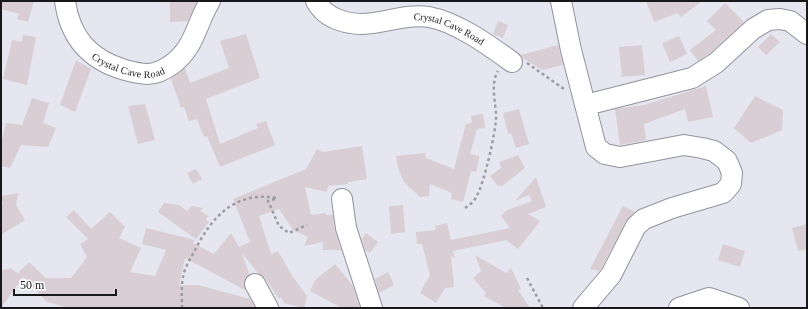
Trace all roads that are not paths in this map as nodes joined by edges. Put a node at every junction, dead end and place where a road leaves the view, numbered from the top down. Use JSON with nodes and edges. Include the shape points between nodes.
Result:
{"nodes":[{"id":1,"x":65,"y":1,"type":"edge"},
{"id":2,"x":210,"y":1,"type":"edge"},
{"id":3,"x":316,"y":1,"type":"edge"},
{"id":4,"x":561,"y":1,"type":"edge"},
{"id":5,"x":807,"y":34,"type":"edge"},
{"id":6,"x":512,"y":62,"type":"road end"},
{"id":7,"x":586,"y":105,"type":"junction"},
{"id":8,"x":342,"y":199,"type":"dead end"},
{"id":9,"x":255,"y":284,"type":"dead end"},
{"id":10,"x":268,"y":308,"type":"edge"},
{"id":11,"x":372,"y":308,"type":"edge"},
{"id":12,"x":583,"y":308,"type":"edge"},
{"id":13,"x":679,"y":308,"type":"edge"},
{"id":14,"x":739,"y":308,"type":"edge"}],
"edges":[{"from":1,"to":2,"type":"street","name":"Crystal Cave Road","via":[[75,34],[92,55],[110,66],[143,75],[155,74],[172,65],[189,48],[202,14]]},
{"from":3,"to":6,"type":"street","name":"Crystal Cave Road","via":[[321,10],[331,17],[361,25],[412,17],[430,17],[479,38]]},
{"from":4,"to":7,"type":"street"},
{"from":5,"to":7,"type":"street","via":[[790,21],[768,20],[753,29],[716,63],[692,78]]},
{"from":7,"to":12,"type":"street","via":[[596,147],[605,154],[620,158],[684,145],[714,151],[727,161],[732,173],[731,184],[723,193],[672,208],[644,219],[636,226],[611,275]]},
{"from":8,"to":11,"type":"street","via":[[346,228]]},
{"from":9,"to":10,"type":"street"},
{"from":13,"to":14,"type":"street","via":[[709,298]]}]}
